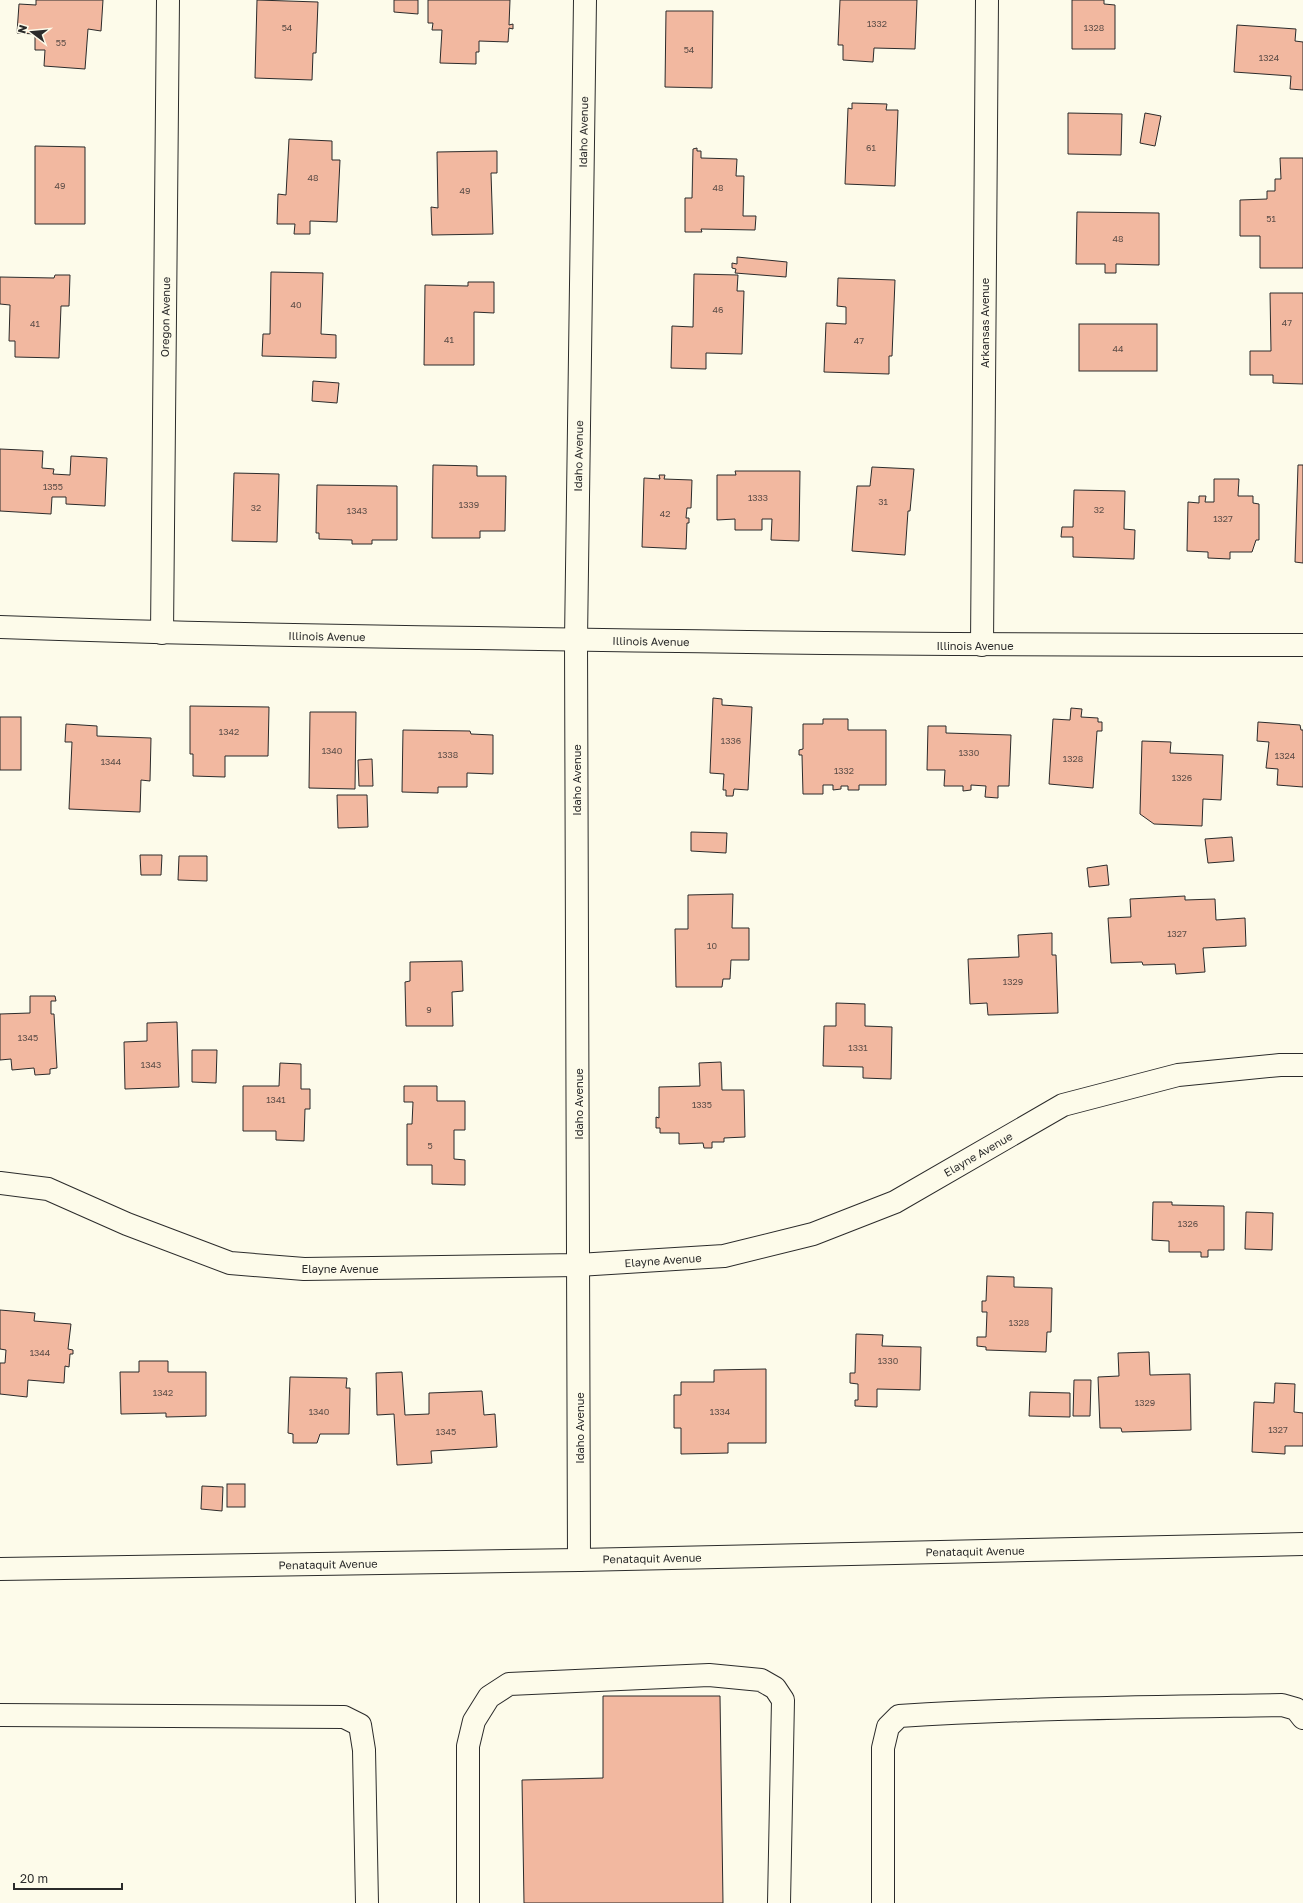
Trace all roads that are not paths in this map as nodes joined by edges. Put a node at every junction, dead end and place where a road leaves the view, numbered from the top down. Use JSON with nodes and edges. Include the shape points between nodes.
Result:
{"nodes":[{"id":1,"x":168,"y":0,"type":"edge"},
{"id":2,"x":585,"y":0,"type":"edge"},
{"id":3,"x":986,"y":0,"type":"edge"},
{"id":4,"x":0,"y":627,"type":"edge"},
{"id":5,"x":162,"y":633,"type":"junction"},
{"id":6,"x":576,"y":640,"type":"junction"},
{"id":7,"x":982,"y":645,"type":"junction"},
{"id":8,"x":1303,"y":645,"type":"edge"},
{"id":9,"x":1303,"y":1065,"type":"edge"},
{"id":10,"x":0,"y":1183,"type":"edge"},
{"id":11,"x":578,"y":1265,"type":"junction"},
{"id":12,"x":1303,"y":1544,"type":"edge"},
{"id":13,"x":579,"y":1560,"type":"junction"},
{"id":14,"x":0,"y":1569,"type":"edge"},
{"id":15,"x":0,"y":1715,"type":"edge"},
{"id":16,"x":1303,"y":1718,"type":"edge"},
{"id":17,"x":367,"y":1903,"type":"edge"},
{"id":18,"x":468,"y":1903,"type":"edge"},
{"id":19,"x":779,"y":1903,"type":"edge"},
{"id":20,"x":883,"y":1903,"type":"edge"}],
"edges":[{"from":1,"to":5,"type":"street","name":"Oregon Avenue"},
{"from":2,"to":6,"type":"street","name":"Idaho Avenue"},
{"from":3,"to":7,"type":"street","name":"Arkansas Avenue"},
{"from":4,"to":5,"type":"street","name":"Illinois Avenue"},
{"from":5,"to":6,"type":"street","name":"Illinois Avenue"},
{"from":6,"to":7,"type":"street","name":"Illinois Avenue"},
{"from":6,"to":11,"type":"street","name":"Idaho Avenue"},
{"from":7,"to":8,"type":"street","name":"Illinois Avenue"},
{"from":9,"to":11,"type":"street","name":"Elayne Avenue","via":[[1178,1075],[1063,1105],[895,1202],[813,1234],[724,1256]]},
{"from":10,"to":11,"type":"street","name":"Elayne Avenue","via":[[48,1189],[127,1224],[230,1263],[304,1269]]},
{"from":11,"to":13,"type":"street","name":"Idaho Avenue"},
{"from":12,"to":13,"type":"street","name":"Penataquit Avenue"},
{"from":13,"to":14,"type":"street","name":"Penataquit Avenue"},
{"from":15,"to":17,"type":"street","via":[[344,1717],[360,1725],[364,1750]]},
{"from":16,"to":20,"type":"street","via":[[1296,1709],[1282,1705],[1088,1708],[899,1716],[888,1727],[883,1748]]},
{"from":18,"to":19,"type":"street","via":[[468,1746],[474,1721],[489,1697],[509,1684],[709,1675],[761,1680],[775,1688],[783,1700]]}]}
